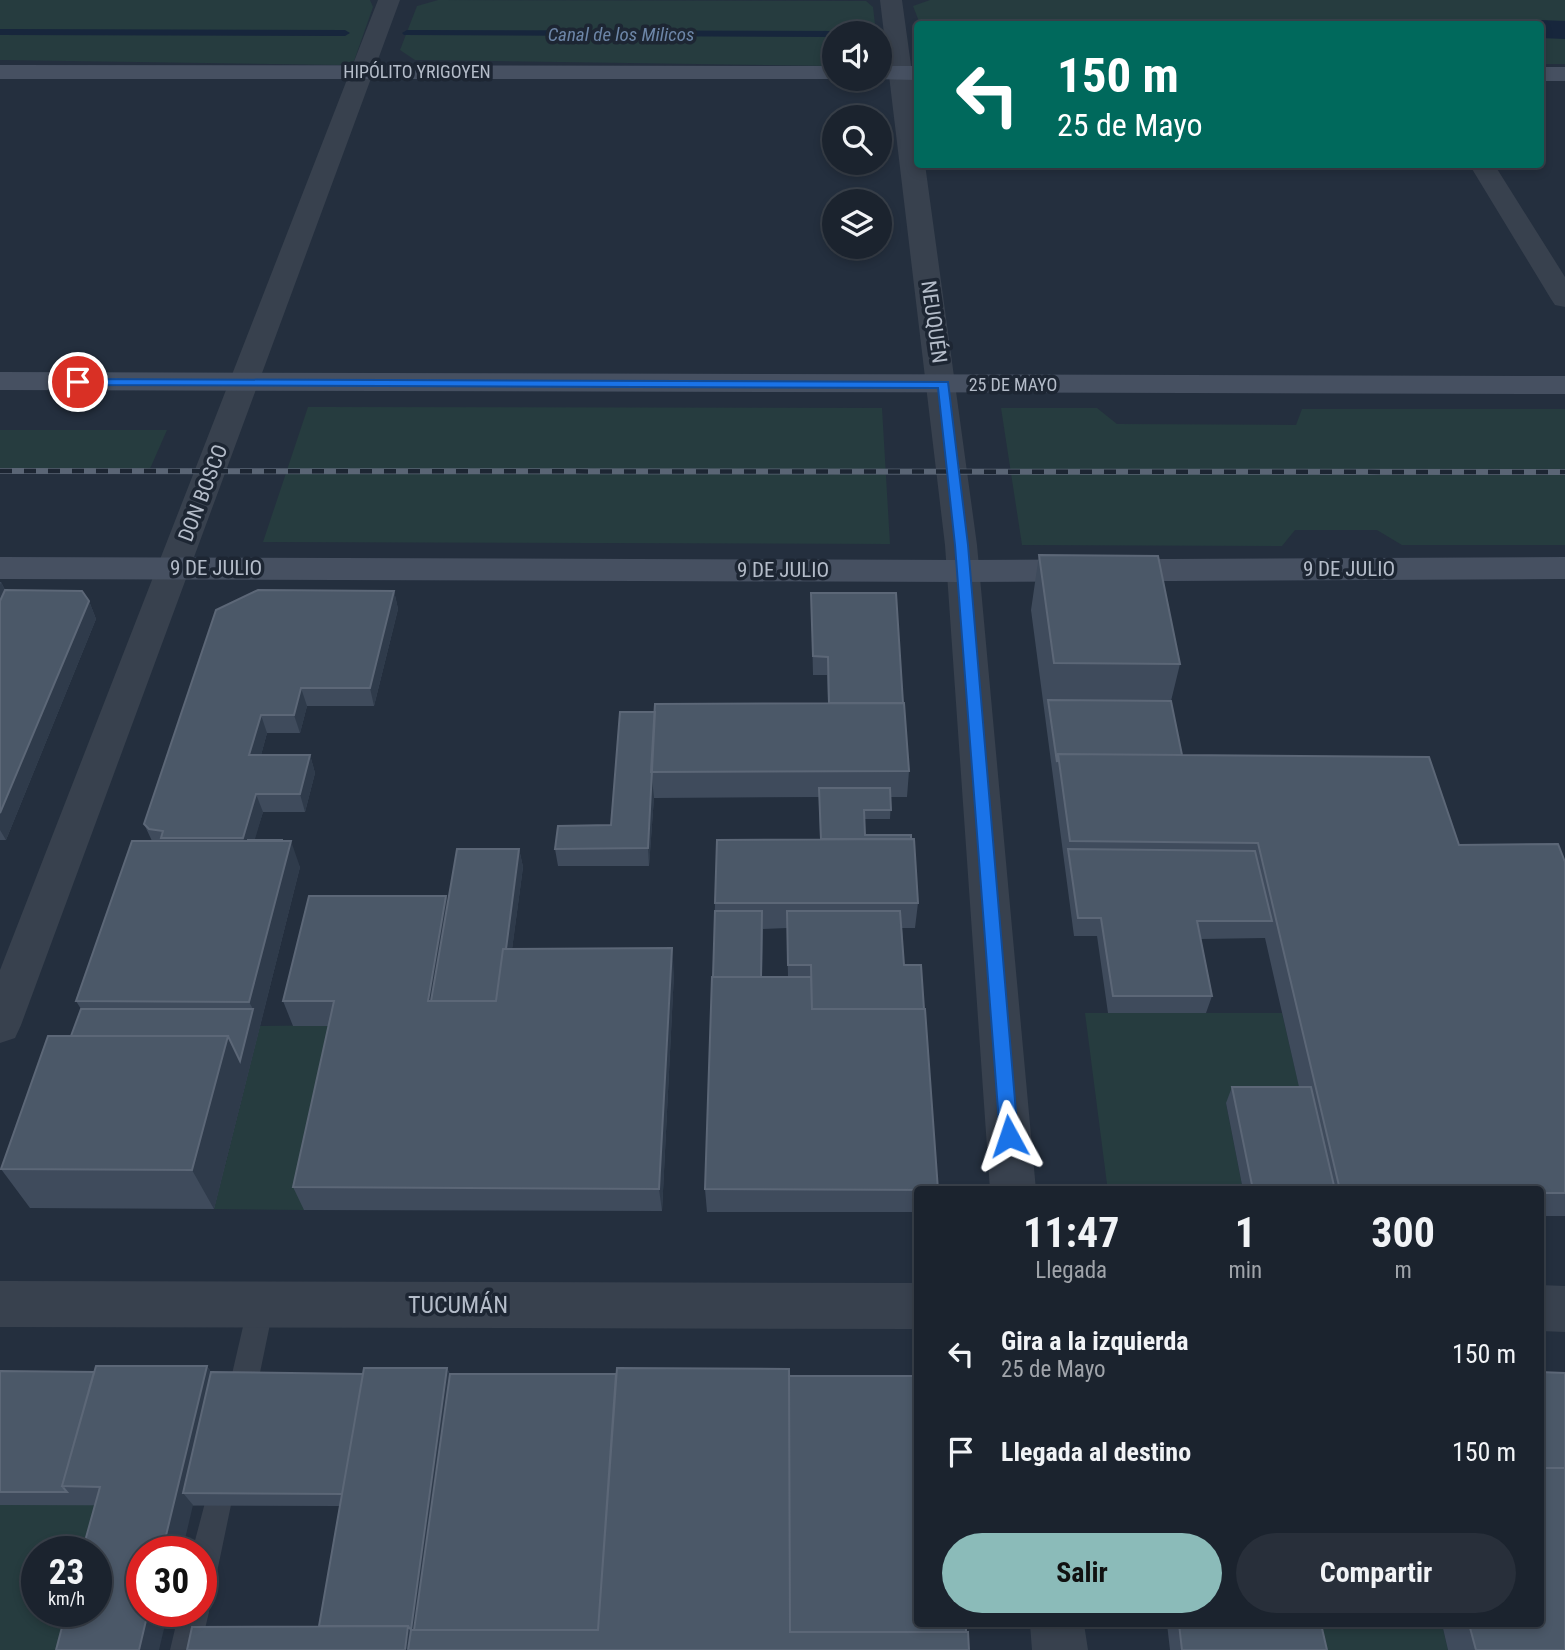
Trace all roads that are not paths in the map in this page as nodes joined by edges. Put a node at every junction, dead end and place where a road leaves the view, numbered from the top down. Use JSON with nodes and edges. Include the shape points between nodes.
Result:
{"nodes":[{"id":1,"x":389,"y":0,"type":"edge"},
{"id":2,"x":891,"y":0,"type":"edge"},
{"id":3,"x":0,"y":72,"type":"edge"},
{"id":4,"x":362,"y":72,"type":"junction"},
{"id":5,"x":822,"y":73,"type":"edge"},
{"id":6,"x":899,"y":73,"type":"edge"},
{"id":7,"x":1544,"y":74,"type":"edge"},
{"id":8,"x":1565,"y":74,"type":"edge"},
{"id":9,"x":1483,"y":168,"type":"edge"},
{"id":10,"x":1565,"y":299,"type":"edge"},
{"id":11,"x":0,"y":382,"type":"edge"},
{"id":12,"x":244,"y":382,"type":"junction"},
{"id":13,"x":943,"y":385,"type":"junction"},
{"id":14,"x":1565,"y":385,"type":"edge"},
{"id":15,"x":0,"y":568,"type":"edge"},
{"id":16,"x":174,"y":568,"type":"junction"},
{"id":17,"x":1565,"y":568,"type":"edge"},
{"id":18,"x":963,"y":571,"type":"junction"},
{"id":19,"x":0,"y":1025,"type":"edge"},
{"id":20,"x":1013,"y":1186,"type":"edge"},
{"id":21,"x":0,"y":1304,"type":"edge"},
{"id":22,"x":261,"y":1305,"type":"junction"},
{"id":23,"x":914,"y":1306,"type":"edge"},
{"id":24,"x":1544,"y":1308,"type":"edge"},
{"id":25,"x":1565,"y":1308,"type":"edge"},
{"id":26,"x":243,"y":1387,"type":"edge"},
{"id":27,"x":217,"y":1505,"type":"edge"},
{"id":28,"x":210,"y":1536,"type":"edge"},
{"id":29,"x":190,"y":1627,"type":"edge"},
{"id":30,"x":1057,"y":1627,"type":"edge"},
{"id":31,"x":185,"y":1650,"type":"edge"},
{"id":32,"x":1060,"y":1650,"type":"edge"}],
"edges":[{"from":1,"to":4,"type":"street","name":"DON BOSCO"},
{"from":2,"to":6,"type":"street","name":"NEUQUÉN"},
{"from":3,"to":4,"type":"main road","name":"HIPÓLITO YRIGOYEN"},
{"from":4,"to":5,"type":"main road","name":"HIPÓLITO YRIGOYEN"},
{"from":4,"to":12,"type":"street","name":"DON BOSCO"},
{"from":6,"to":13,"type":"street","name":"NEUQUÉN"},
{"from":7,"to":8,"type":"main road"},
{"from":9,"to":10,"type":"street"},
{"from":11,"to":12,"type":"main road","name":"25 DE MAYO"},
{"from":12,"to":13,"type":"main road","name":"25 DE MAYO"},
{"from":12,"to":16,"type":"street","name":"DON BOSCO"},
{"from":13,"to":14,"type":"main road","name":"25 DE MAYO"},
{"from":13,"to":18,"type":"street","name":"NEUQUÉN"},
{"from":15,"to":16,"type":"main road","name":"9 DE JULIO"},
{"from":16,"to":18,"type":"main road","name":"9 DE JULIO"},
{"from":16,"to":19,"type":"street","name":"DON BOSCO"},
{"from":17,"to":18,"type":"main road","name":"9 DE JULIO"},
{"from":18,"to":20,"type":"street","name":"NEUQUÉN"},
{"from":21,"to":22,"type":"street","name":"TUCUMÁN"},
{"from":22,"to":23,"type":"street","name":"TUCUMÁN"},
{"from":22,"to":26,"type":"lane"},
{"from":24,"to":25,"type":"street"},
{"from":27,"to":28,"type":"lane"},
{"from":29,"to":31,"type":"lane"},
{"from":30,"to":32,"type":"street"}]}
